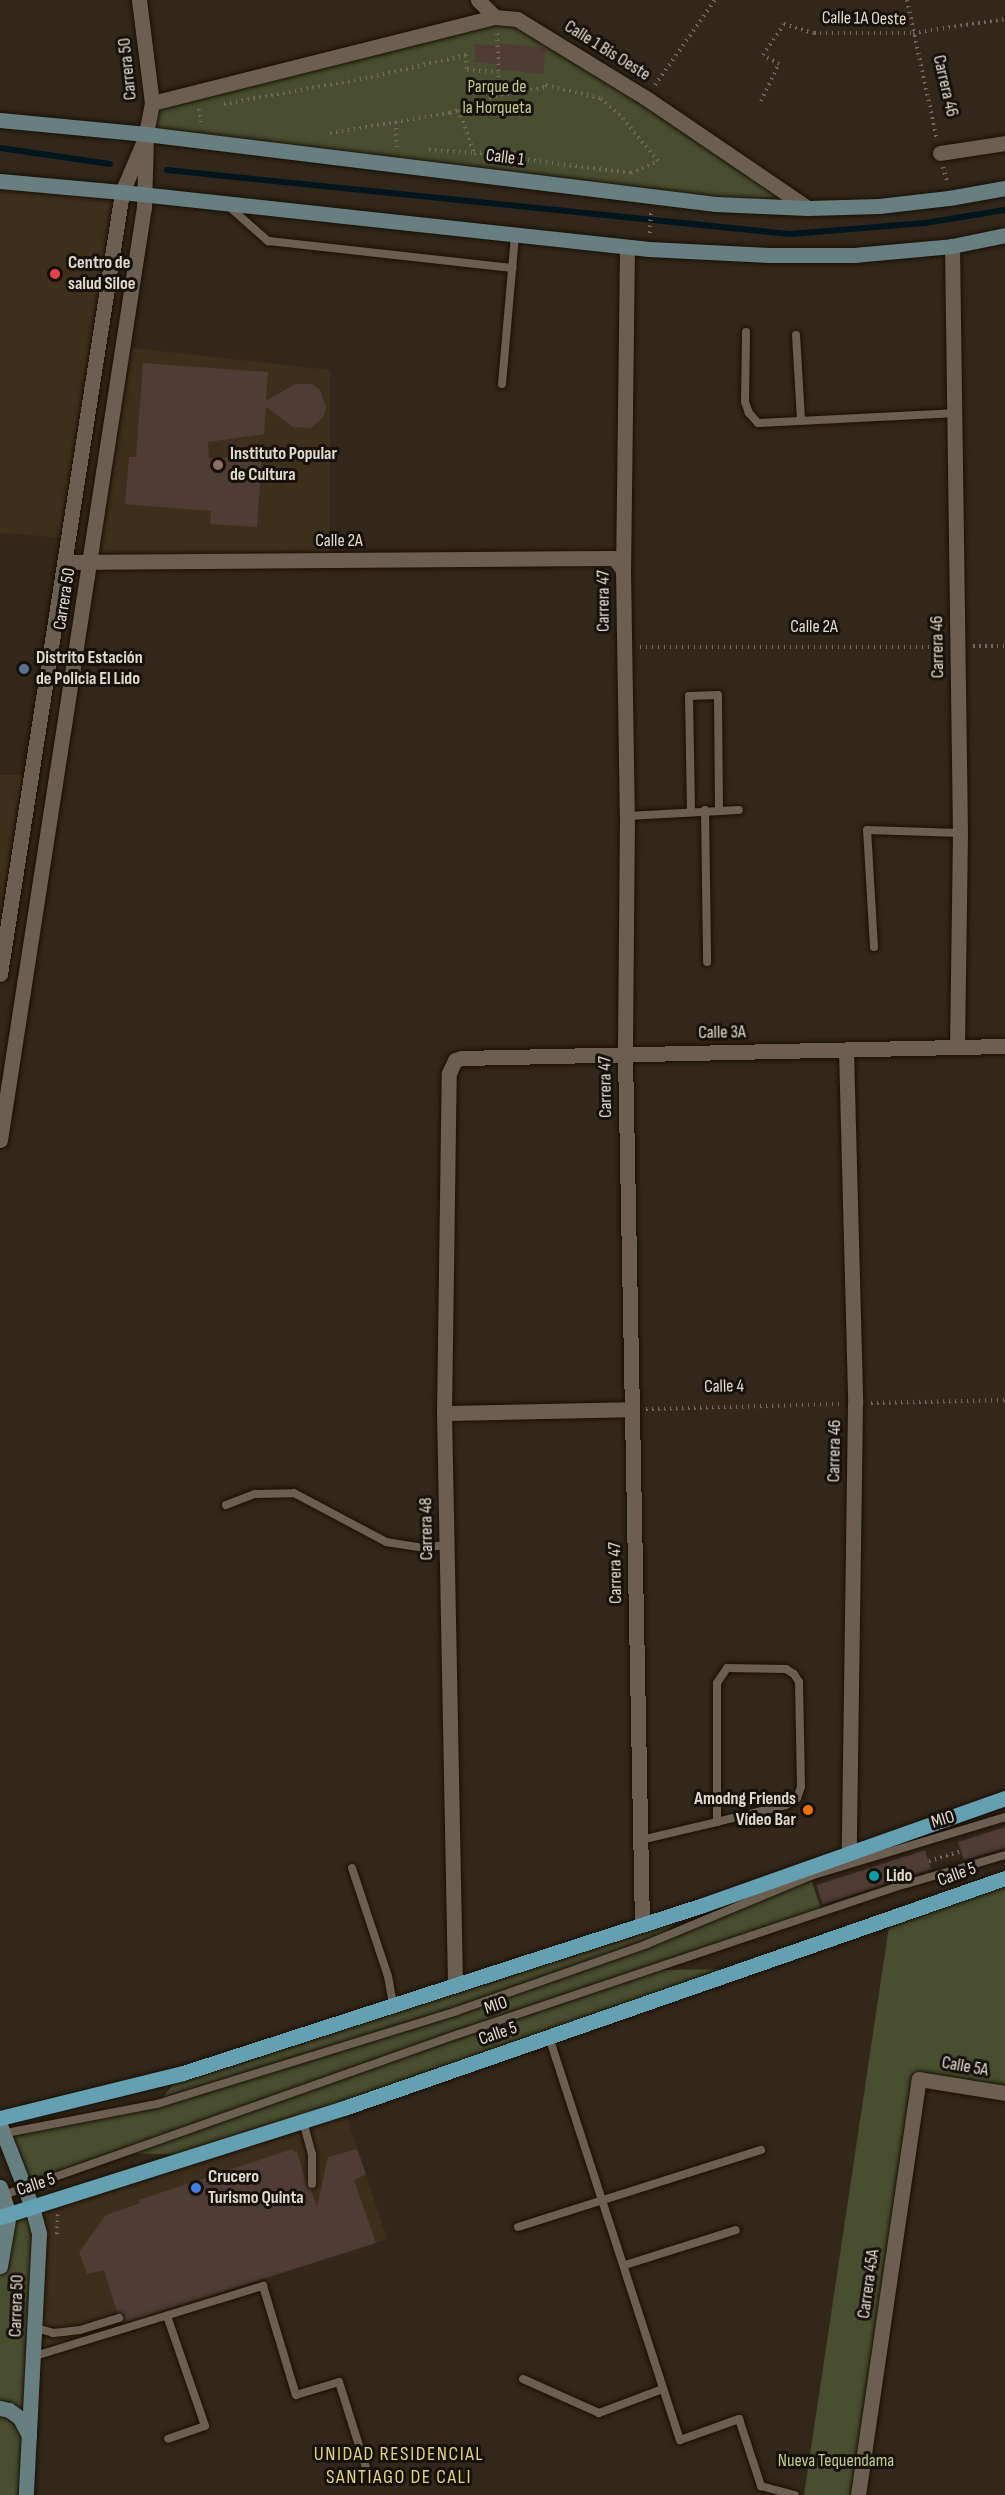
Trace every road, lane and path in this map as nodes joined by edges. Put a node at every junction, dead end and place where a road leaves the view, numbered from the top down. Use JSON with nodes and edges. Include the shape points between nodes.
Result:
{"nodes":[{"id":1,"x":140,"y":0,"type":"edge"},
{"id":2,"x":478,"y":0,"type":"edge"},
{"id":3,"x":715,"y":0,"type":"edge"},
{"id":4,"x":907,"y":0,"type":"edge"},
{"id":5,"x":495,"y":17,"type":"junction"},
{"id":6,"x":1005,"y":19,"type":"edge"},
{"id":7,"x":913,"y":33,"type":"junction"},
{"id":8,"x":498,"y":72,"type":"junction"},
{"id":9,"x":499,"y":95,"type":"junction"},
{"id":10,"x":646,"y":98,"type":"junction"},
{"id":11,"x":761,"y":101,"type":"dead end"},
{"id":12,"x":152,"y":103,"type":"junction"},
{"id":13,"x":221,"y":105,"type":"dead end"},
{"id":14,"x":209,"y":107,"type":"dead end"},
{"id":15,"x":459,"y":110,"type":"junction"},
{"id":16,"x":0,"y":120,"type":"edge"},
{"id":17,"x":396,"y":122,"type":"junction"},
{"id":18,"x":211,"y":123,"type":"dead end"},
{"id":19,"x":330,"y":133,"type":"dead end"},
{"id":20,"x":146,"y":134,"type":"junction"},
{"id":21,"x":327,"y":138,"type":"dead end"},
{"id":22,"x":339,"y":140,"type":"dead end"},
{"id":23,"x":1005,"y":143,"type":"edge"},
{"id":24,"x":385,"y":146,"type":"dead end"},
{"id":25,"x":397,"y":147,"type":"junction"},
{"id":26,"x":404,"y":148,"type":"dead end"},
{"id":27,"x":427,"y":150,"type":"dead end"},
{"id":28,"x":474,"y":153,"type":"junction"},
{"id":29,"x":940,"y":153,"type":"junction"},
{"id":30,"x":947,"y":181,"type":"dead end"},
{"id":31,"x":0,"y":182,"type":"edge"},
{"id":32,"x":1005,"y":188,"type":"edge"},
{"id":33,"x":122,"y":192,"type":"junction"},
{"id":34,"x":145,"y":195,"type":"junction"},
{"id":35,"x":226,"y":204,"type":"junction"},
{"id":36,"x":651,"y":206,"type":"dead end"},
{"id":37,"x":808,"y":208,"type":"junction"},
{"id":38,"x":1005,"y":235,"type":"edge"},
{"id":39,"x":515,"y":236,"type":"junction"},
{"id":40,"x":650,"y":240,"type":"dead end"},
{"id":41,"x":952,"y":246,"type":"junction"},
{"id":42,"x":627,"y":248,"type":"junction"},
{"id":43,"x":513,"y":268,"type":"junction"},
{"id":44,"x":746,"y":332,"type":"dead end"},
{"id":45,"x":796,"y":335,"type":"dead end"},
{"id":46,"x":502,"y":384,"type":"dead end"},
{"id":47,"x":954,"y":412,"type":"junction"},
{"id":48,"x":801,"y":420,"type":"junction"},
{"id":49,"x":620,"y":558,"type":"junction"},
{"id":50,"x":91,"y":561,"type":"junction"},
{"id":51,"x":64,"y":562,"type":"junction"},
{"id":52,"x":957,"y":646,"type":"junction"},
{"id":53,"x":1005,"y":646,"type":"edge"},
{"id":54,"x":624,"y":647,"type":"junction"},
{"id":55,"x":705,"y":810,"type":"junction"},
{"id":56,"x":719,"y":810,"type":"junction"},
{"id":57,"x":739,"y":810,"type":"dead end"},
{"id":58,"x":691,"y":811,"type":"junction"},
{"id":59,"x":627,"y":816,"type":"junction"},
{"id":60,"x":960,"y":833,"type":"junction"},
{"id":61,"x":874,"y":947,"type":"dead end"},
{"id":62,"x":707,"y":962,"type":"dead end"},
{"id":63,"x":0,"y":974,"type":"edge"},
{"id":64,"x":1005,"y":1046,"type":"edge"},
{"id":65,"x":957,"y":1047,"type":"junction"},
{"id":66,"x":846,"y":1050,"type":"junction"},
{"id":67,"x":624,"y":1054,"type":"junction"},
{"id":68,"x":449,"y":1073,"type":"joint"},
{"id":69,"x":0,"y":1140,"type":"edge"},
{"id":70,"x":1005,"y":1400,"type":"edge"},
{"id":71,"x":855,"y":1404,"type":"junction"},
{"id":72,"x":632,"y":1409,"type":"junction"},
{"id":73,"x":444,"y":1413,"type":"junction"},
{"id":74,"x":226,"y":1505,"type":"dead end"},
{"id":75,"x":446,"y":1545,"type":"junction"},
{"id":76,"x":1005,"y":1798,"type":"edge"},
{"id":77,"x":1005,"y":1817,"type":"edge"},
{"id":78,"x":717,"y":1822,"type":"junction"},
{"id":79,"x":641,"y":1840,"type":"junction"},
{"id":80,"x":961,"y":1851,"type":"dead end"},
{"id":81,"x":849,"y":1853,"type":"junction"},
{"id":82,"x":1005,"y":1855,"type":"edge"},
{"id":83,"x":929,"y":1861,"type":"dead end"},
{"id":84,"x":352,"y":1868,"type":"dead end"},
{"id":85,"x":1005,"y":1878,"type":"edge"},
{"id":86,"x":642,"y":1925,"type":"junction"},
{"id":87,"x":455,"y":1984,"type":"junction"},
{"id":88,"x":393,"y":2005,"type":"junction"},
{"id":89,"x":549,"y":2037,"type":"junction"},
{"id":90,"x":919,"y":2079,"type":"joint"},
{"id":91,"x":1005,"y":2093,"type":"edge"},
{"id":92,"x":0,"y":2118,"type":"edge"},
{"id":93,"x":303,"y":2121,"type":"junction"},
{"id":94,"x":1,"y":2131,"type":"edge"},
{"id":95,"x":761,"y":2150,"type":"dead end"},
{"id":96,"x":312,"y":2184,"type":"dead end"},
{"id":97,"x":25,"y":2187,"type":"junction"},
{"id":98,"x":1,"y":2193,"type":"edge"},
{"id":99,"x":603,"y":2200,"type":"junction"},
{"id":100,"x":32,"y":2207,"type":"junction"},
{"id":101,"x":4,"y":2216,"type":"edge"},
{"id":102,"x":518,"y":2227,"type":"dead end"},
{"id":103,"x":736,"y":2230,"type":"dead end"},
{"id":104,"x":625,"y":2265,"type":"junction"},
{"id":105,"x":0,"y":2266,"type":"edge"},
{"id":106,"x":166,"y":2316,"type":"junction"},
{"id":107,"x":119,"y":2318,"type":"dead end"},
{"id":108,"x":36,"y":2328,"type":"junction"},
{"id":109,"x":35,"y":2356,"type":"junction"},
{"id":110,"x":523,"y":2379,"type":"dead end"},
{"id":111,"x":663,"y":2389,"type":"junction"},
{"id":112,"x":0,"y":2408,"type":"edge"},
{"id":113,"x":30,"y":2439,"type":"junction"},
{"id":114,"x":168,"y":2439,"type":"dead end"},
{"id":115,"x":367,"y":2471,"type":"dead end"},
{"id":116,"x":26,"y":2495,"type":"edge"},
{"id":117,"x":795,"y":2495,"type":"edge"},
{"id":118,"x":858,"y":2495,"type":"edge"}],
"edges":[{"from":1,"to":12,"type":"street","name":"Carrera 50"},
{"from":2,"to":5,"type":"street"},
{"from":3,"to":10,"type":"path"},
{"from":4,"to":7,"type":"path","name":"Carrera 46"},
{"from":5,"to":8,"type":"path"},
{"from":5,"to":10,"type":"street","name":"Calle 1 Bis Oeste","via":[[518,18]]},
{"from":5,"to":12,"type":"street","name":"Calle 1 Bis Oeste"},
{"from":6,"to":7,"type":"path","name":"Calle 1A Oeste"},
{"from":7,"to":11,"type":"path","name":"Calle 1A Oeste","via":[[814,33],[784,24],[763,56],[779,64]]},
{"from":7,"to":29,"type":"path","name":"Carrera 46"},
{"from":8,"to":9,"type":"path"},
{"from":8,"to":13,"type":"path","via":[[467,70],[466,55]]},
{"from":9,"to":15,"type":"path"},
{"from":9,"to":28,"type":"path","via":[[545,85],[600,98],[620,115],[658,161],[631,173],[522,159],[513,152]]},
{"from":10,"to":37,"type":"street","name":"Calle 1 Bis Oeste"},
{"from":12,"to":20,"type":"street","name":"Carrera 50"},
{"from":14,"to":18,"type":"path","via":[[197,109],[199,122]]},
{"from":15,"to":17,"type":"path"},
{"from":15,"to":28,"type":"path"},
{"from":16,"to":20,"type":"main road","name":"Calle 1"},
{"from":17,"to":19,"type":"path"},
{"from":17,"to":25,"type":"path"},
{"from":20,"to":33,"type":"street","name":"Carrera 50"},
{"from":20,"to":34,"type":"street","name":"Carrera 50"},
{"from":20,"to":37,"type":"main road","name":"Calle 1","via":[[716,204]]},
{"from":21,"to":22,"type":"path"},
{"from":23,"to":29,"type":"street"},
{"from":24,"to":25,"type":"path"},
{"from":25,"to":26,"type":"path"},
{"from":27,"to":28,"type":"path"},
{"from":29,"to":30,"type":"path","name":"Carrera 46"},
{"from":31,"to":33,"type":"main road"},
{"from":32,"to":37,"type":"main road","name":"Calle 1","via":[[879,206]]},
{"from":33,"to":34,"type":"main road"},
{"from":33,"to":51,"type":"street","name":"Carrera 50"},
{"from":34,"to":35,"type":"main road"},
{"from":34,"to":50,"type":"street","name":"Carrera 50"},
{"from":35,"to":39,"type":"main road"},
{"from":35,"to":43,"type":"lane","via":[[268,241]]},
{"from":36,"to":40,"type":"path"},
{"from":38,"to":41,"type":"main road"},
{"from":39,"to":42,"type":"main road"},
{"from":39,"to":43,"type":"lane"},
{"from":41,"to":42,"type":"main road","via":[[854,255]]},
{"from":41,"to":47,"type":"street","name":"Carrera 46"},
{"from":42,"to":49,"type":"street","name":"Carrera 47"},
{"from":43,"to":46,"type":"lane"},
{"from":44,"to":48,"type":"lane","via":[[745,402],[749,413],[758,423]]},
{"from":45,"to":48,"type":"lane"},
{"from":47,"to":48,"type":"lane"},
{"from":47,"to":52,"type":"street","name":"Carrera 46"},
{"from":49,"to":50,"type":"street","name":"Calle 2A"},
{"from":49,"to":54,"type":"street","name":"Carrera 47"},
{"from":50,"to":51,"type":"street","name":"Calle 2A"},
{"from":50,"to":69,"type":"street","name":"Carrera 50"},
{"from":51,"to":63,"type":"street","name":"Carrera 50"},
{"from":52,"to":53,"type":"path","name":"Calle 2A"},
{"from":52,"to":54,"type":"path","name":"Calle 2A"},
{"from":52,"to":60,"type":"street","name":"Carrera 46"},
{"from":54,"to":59,"type":"street","name":"Carrera 47"},
{"from":55,"to":56,"type":"lane"},
{"from":55,"to":58,"type":"lane"},
{"from":55,"to":62,"type":"lane"},
{"from":56,"to":57,"type":"lane"},
{"from":56,"to":58,"type":"lane","via":[[718,695],[699,695],[689,696]]},
{"from":58,"to":59,"type":"lane"},
{"from":59,"to":67,"type":"street","name":"Carrera 47"},
{"from":60,"to":61,"type":"lane","via":[[867,830]]},
{"from":60,"to":65,"type":"street","name":"Carrera 46"},
{"from":64,"to":65,"type":"street","name":"Calle 3A"},
{"from":65,"to":66,"type":"street","name":"Calle 3A"},
{"from":66,"to":67,"type":"street","name":"Calle 3A"},
{"from":66,"to":71,"type":"street","name":"Carrera 46"},
{"from":67,"to":68,"type":"street","name":"Calle 3A","via":[[462,1058],[455,1060]]},
{"from":67,"to":72,"type":"street","name":"Carrera 47"},
{"from":68,"to":73,"type":"street","name":"Carrera 48"},
{"from":70,"to":71,"type":"path","name":"Calle 4"},
{"from":71,"to":72,"type":"path","name":"Calle 4"},
{"from":71,"to":81,"type":"street","name":"Carrera 46"},
{"from":72,"to":73,"type":"street"},
{"from":72,"to":79,"type":"street","name":"Carrera 47"},
{"from":73,"to":75,"type":"street","name":"Carrera 48"},
{"from":74,"to":75,"type":"lane","via":[[255,1494],[294,1493],[386,1542],[422,1548]]},
{"from":75,"to":87,"type":"street","name":"Carrera 48"},
{"from":76,"to":81,"type":"main road"},
{"from":77,"to":94,"type":"lane","name":"MIO","via":[[810,1876],[648,1944],[457,2011],[157,2104]]},
{"from":78,"to":78,"type":"lane","via":[[720,1675],[727,1668],[786,1669],[799,1682],[801,1787],[797,1798],[786,1805]]},
{"from":78,"to":79,"type":"lane"},
{"from":79,"to":86,"type":"street","name":"Carrera 47"},
{"from":80,"to":83,"type":"path"},
{"from":81,"to":86,"type":"main road"},
{"from":82,"to":97,"type":"lane","name":"MIO","via":[[459,2034]]},
{"from":84,"to":88,"type":"lane","via":[[388,1976]]},
{"from":85,"to":89,"type":"main road","name":"Calle 5"},
{"from":86,"to":87,"type":"main road"},
{"from":87,"to":88,"type":"main road"},
{"from":88,"to":92,"type":"main road","via":[[183,2073]]},
{"from":89,"to":93,"type":"main road","name":"Calle 5"},
{"from":89,"to":99,"type":"lane"},
{"from":90,"to":91,"type":"street","name":"Calle 5A"},
{"from":90,"to":118,"type":"street","name":"Carrera 45A"},
{"from":93,"to":96,"type":"lane","via":[[312,2154]]},
{"from":93,"to":100,"type":"main road","name":"Calle 5"},
{"from":94,"to":97,"type":"main road","name":"Carrera 50"},
{"from":95,"to":99,"type":"lane"},
{"from":97,"to":98,"type":"lane","name":"MIO"},
{"from":97,"to":100,"type":"main road","name":"Carrera 50"},
{"from":98,"to":101,"type":"main road","name":"Carrera 50"},
{"from":99,"to":102,"type":"lane"},
{"from":99,"to":104,"type":"lane"},
{"from":100,"to":101,"type":"main road","name":"Calle 5"},
{"from":100,"to":108,"type":"main road","name":"Carrera 50","via":[[39,2234]]},
{"from":101,"to":105,"type":"main road","name":"Carrera 50"},
{"from":103,"to":104,"type":"lane"},
{"from":104,"to":111,"type":"lane"},
{"from":106,"to":109,"type":"lane"},
{"from":106,"to":114,"type":"lane","via":[[205,2426]]},
{"from":106,"to":115,"type":"lane","via":[[262,2286],[296,2395],[339,2382]]},
{"from":107,"to":108,"type":"lane","via":[[80,2330]]},
{"from":108,"to":109,"type":"main road","name":"Carrera 50"},
{"from":109,"to":113,"type":"main road","name":"Carrera 50"},
{"from":110,"to":111,"type":"lane","via":[[599,2413]]},
{"from":111,"to":117,"type":"lane","via":[[680,2440],[739,2419],[761,2486]]},
{"from":112,"to":113,"type":"main road","via":[[20,2418]]},
{"from":113,"to":116,"type":"main road","name":"Carrera 50"}]}
